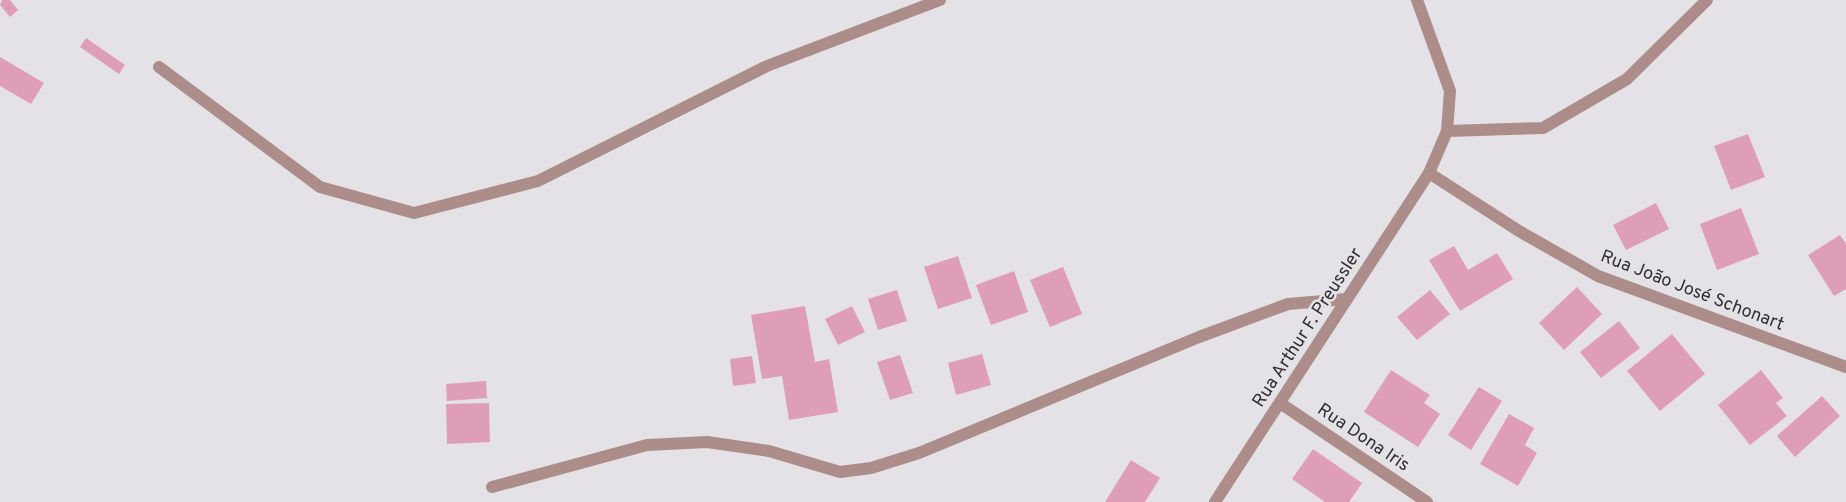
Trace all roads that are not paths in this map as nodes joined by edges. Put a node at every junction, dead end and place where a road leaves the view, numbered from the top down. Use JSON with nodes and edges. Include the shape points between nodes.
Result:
{"nodes":[{"id":1,"x":940,"y":0,"type":"edge"},
{"id":2,"x":1416,"y":0,"type":"edge"},
{"id":3,"x":1707,"y":0,"type":"edge"},
{"id":4,"x":159,"y":67,"type":"dead end"},
{"id":5,"x":1447,"y":131,"type":"junction"},
{"id":6,"x":1429,"y":173,"type":"junction"},
{"id":7,"x":1347,"y":299,"type":"junction"},
{"id":8,"x":1846,"y":367,"type":"edge"},
{"id":9,"x":1280,"y":403,"type":"junction"},
{"id":10,"x":492,"y":487,"type":"dead end"},
{"id":11,"x":1215,"y":502,"type":"edge"},
{"id":12,"x":1427,"y":502,"type":"edge"}],
"edges":[{"from":1,"to":4,"type":"street","via":[[767,66],[538,181],[414,212],[320,187]]},
{"from":2,"to":5,"type":"street","name":"Rua Arthur F. Preussler","via":[[1450,91]]},
{"from":3,"to":5,"type":"street","via":[[1627,79],[1543,128]]},
{"from":5,"to":6,"type":"street","name":"Rua Arthur F. Preussler"},
{"from":6,"to":7,"type":"street","name":"Rua Arthur F. Preussler"},
{"from":6,"to":8,"type":"street","name":"Rua João José Schonart","via":[[1519,231],[1598,276]]},
{"from":7,"to":9,"type":"street","name":"Rua Arthur F. Preussler"},
{"from":7,"to":10,"type":"street","via":[[1288,304],[1199,337],[918,453],[872,468],[840,472],[769,451],[707,442],[647,445]]},
{"from":9,"to":11,"type":"street","name":"Rua Arthur F. Preussler"},
{"from":9,"to":12,"type":"street","name":"Rua Dona Iris"}]}
